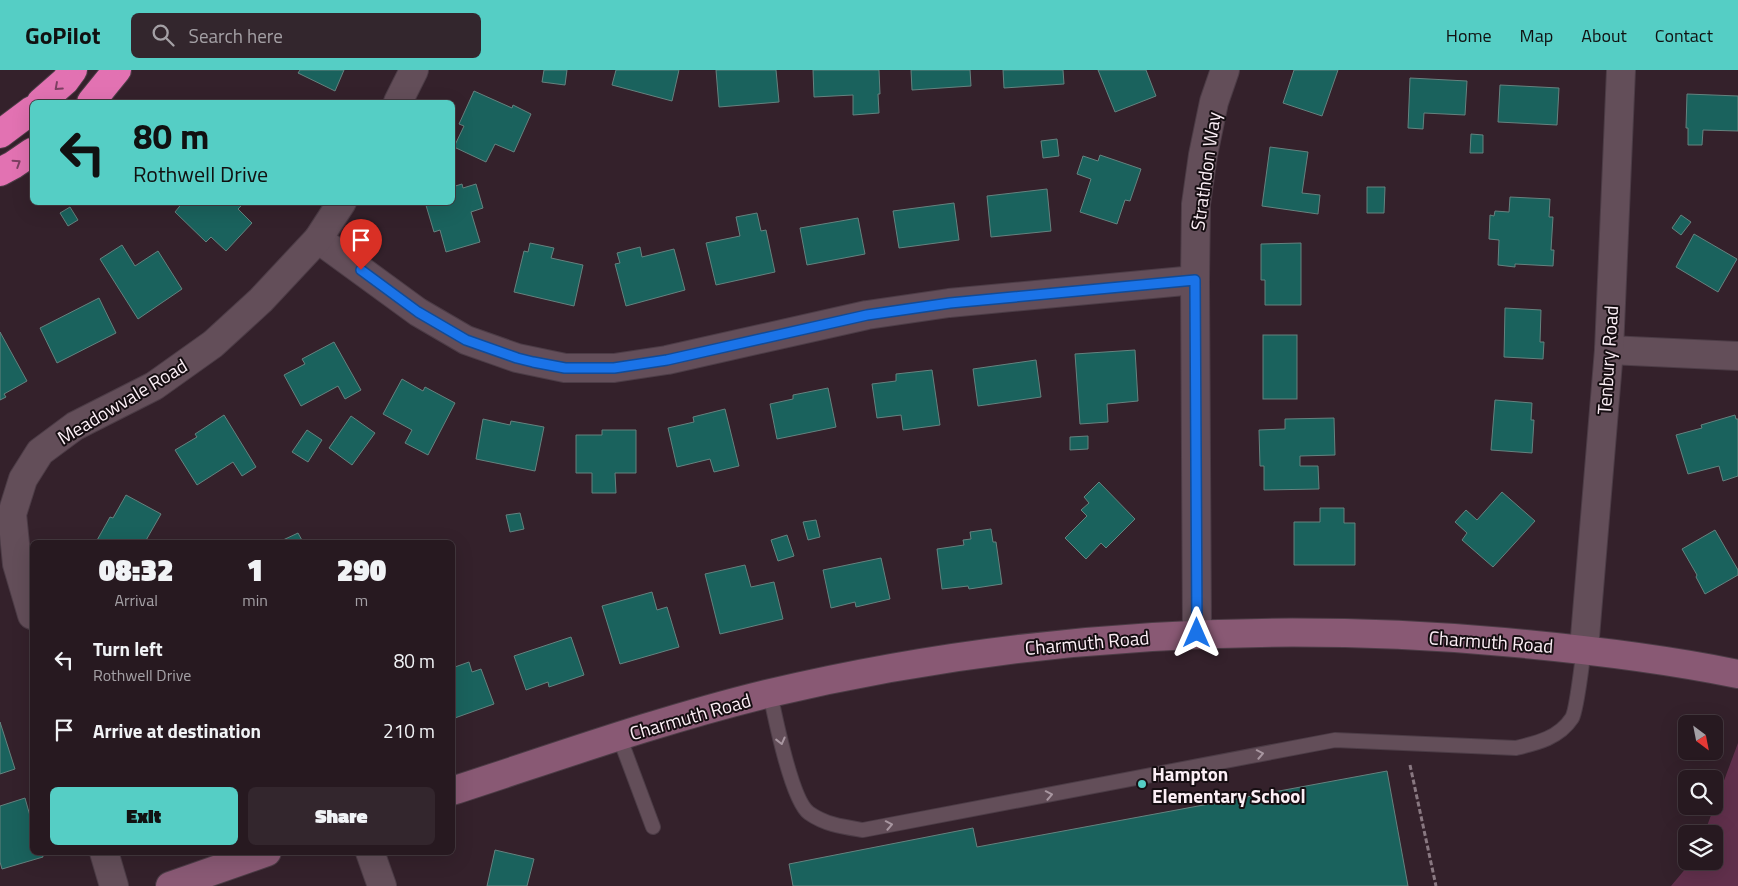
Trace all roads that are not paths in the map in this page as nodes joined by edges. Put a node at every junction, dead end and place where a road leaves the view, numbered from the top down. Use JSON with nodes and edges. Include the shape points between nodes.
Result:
{"nodes":[{"id":1,"x":73,"y":70,"type":"edge"},
{"id":2,"x":117,"y":70,"type":"edge"},
{"id":3,"x":414,"y":70,"type":"edge"},
{"id":4,"x":1225,"y":70,"type":"edge"},
{"id":5,"x":1621,"y":70,"type":"edge"},
{"id":6,"x":43,"y":100,"type":"edge"},
{"id":7,"x":93,"y":100,"type":"edge"},
{"id":8,"x":399,"y":100,"type":"edge"},
{"id":9,"x":30,"y":112,"type":"edge"},
{"id":10,"x":0,"y":134,"type":"edge"},
{"id":11,"x":30,"y":153,"type":"edge"},
{"id":12,"x":0,"y":172,"type":"edge"},
{"id":13,"x":340,"y":205,"type":"edge"},
{"id":14,"x":318,"y":239,"type":"junction"},
{"id":15,"x":1195,"y":280,"type":"junction"},
{"id":16,"x":1609,"y":350,"type":"junction"},
{"id":17,"x":1738,"y":356,"type":"edge"},
{"id":18,"x":30,"y":608,"type":"edge"},
{"id":19,"x":1197,"y":633,"type":"junction"},
{"id":20,"x":1584,"y":649,"type":"junction"},
{"id":21,"x":1738,"y":674,"type":"edge"},
{"id":22,"x":770,"y":693,"type":"junction"},
{"id":23,"x":619,"y":736,"type":"junction"},
{"id":24,"x":455,"y":789,"type":"edge"},
{"id":25,"x":653,"y":827,"type":"dead end"},
{"id":26,"x":105,"y":855,"type":"edge"},
{"id":27,"x":259,"y":855,"type":"edge"},
{"id":28,"x":371,"y":855,"type":"edge"},
{"id":29,"x":114,"y":886,"type":"edge"},
{"id":30,"x":170,"y":886,"type":"edge"},
{"id":31,"x":382,"y":886,"type":"edge"}],
"edges":[{"from":1,"to":6,"type":"highway","one_way":true},
{"from":2,"to":7,"type":"highway"},
{"from":3,"to":8,"type":"street"},
{"from":4,"to":15,"type":"street","name":"Strathdon Way","via":[[1214,102],[1203,155],[1196,204]]},
{"from":5,"to":16,"type":"street","name":"Tenbury Road"},
{"from":9,"to":10,"type":"highway"},
{"from":12,"to":11,"type":"highway","one_way":true},
{"from":13,"to":14,"type":"street","name":"Meadowvale Road"},
{"from":14,"to":15,"type":"street","via":[[418,312],[466,340],[517,358],[565,368],[614,368],[667,360],[867,315],[950,303]]},
{"from":14,"to":18,"type":"street","name":"Meadowvale Road","via":[[261,300],[213,344],[154,386],[75,426],[40,452],[23,479],[12,514],[17,564]]},
{"from":15,"to":19,"type":"street","name":"Strathdon Way"},
{"from":16,"to":17,"type":"street"},
{"from":16,"to":20,"type":"street","name":"Tenbury Road"},
{"from":19,"to":20,"type":"street","name":"Charmuth Road","via":[[1341,632],[1464,638]]},
{"from":19,"to":22,"type":"street","name":"Charmuth Road","via":[[1071,642],[938,659]]},
{"from":20,"to":21,"type":"street","name":"Charmuth Road"},
{"from":22,"to":20,"type":"lane","one_way":true,"via":[[791,780],[807,812],[831,825],[864,830],[1335,740],[1516,748],[1540,743],[1560,731],[1573,716]]},
{"from":22,"to":23,"type":"street","name":"Charmuth Road"},
{"from":23,"to":24,"type":"street","name":"Charmuth Road"},
{"from":23,"to":25,"type":"lane"},
{"from":26,"to":29,"type":"street"},
{"from":27,"to":30,"type":"street"},
{"from":28,"to":31,"type":"street"}]}
